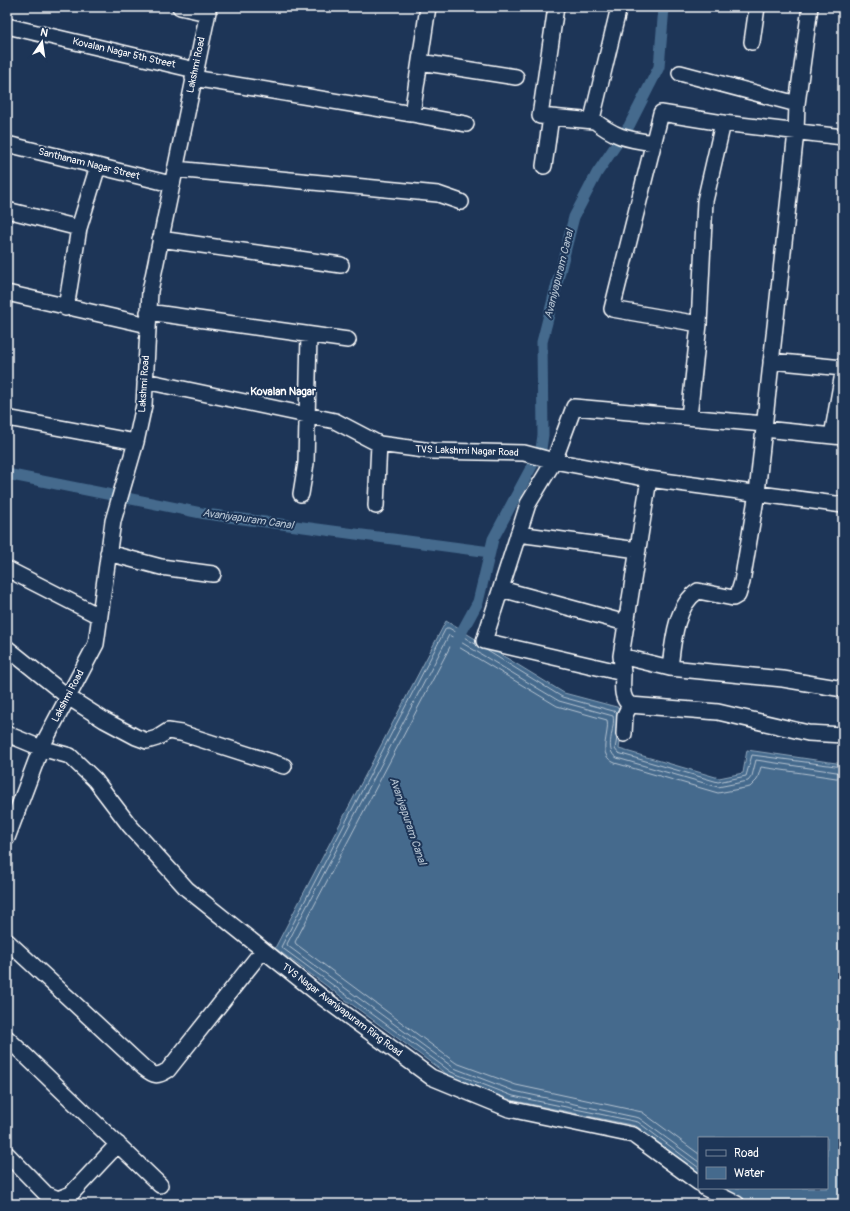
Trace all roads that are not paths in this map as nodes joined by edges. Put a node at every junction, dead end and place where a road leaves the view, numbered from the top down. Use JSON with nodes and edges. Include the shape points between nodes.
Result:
{"nodes":[{"id":1,"x":180,"y":7,"type":"edge"},
{"id":2,"x":428,"y":7,"type":"edge"},
{"id":3,"x":556,"y":7,"type":"edge"},
{"id":4,"x":619,"y":7,"type":"edge"},
{"id":5,"x":757,"y":7,"type":"edge"},
{"id":6,"x":810,"y":7,"type":"edge"},
{"id":7,"x":208,"y":10,"type":"edge"},
{"id":8,"x":7,"y":26,"type":"edge"},
{"id":9,"x":752,"y":42,"type":"dead end"},
{"id":10,"x":420,"y":62,"type":"junction"},
{"id":11,"x":680,"y":73,"type":"dead end"},
{"id":12,"x":194,"y":74,"type":"junction"},
{"id":13,"x":516,"y":77,"type":"dead end"},
{"id":14,"x":796,"y":104,"type":"junction"},
{"id":15,"x":412,"y":114,"type":"junction"},
{"id":16,"x":551,"y":117,"type":"junction"},
{"id":17,"x":594,"y":121,"type":"junction"},
{"id":18,"x":723,"y":123,"type":"junction"},
{"id":19,"x":466,"y":124,"type":"dead end"},
{"id":20,"x":796,"y":132,"type":"junction"},
{"id":21,"x":843,"y":137,"type":"edge"},
{"id":22,"x":654,"y":143,"type":"junction"},
{"id":23,"x":7,"y":144,"type":"edge"},
{"id":24,"x":98,"y":166,"type":"junction"},
{"id":25,"x":544,"y":166,"type":"dead end"},
{"id":26,"x":175,"y":170,"type":"junction"},
{"id":27,"x":171,"y":184,"type":"junction"},
{"id":28,"x":462,"y":202,"type":"dead end"},
{"id":29,"x":7,"y":210,"type":"edge"},
{"id":30,"x":79,"y":228,"type":"junction"},
{"id":31,"x":160,"y":239,"type":"junction"},
{"id":32,"x":341,"y":265,"type":"dead end"},
{"id":33,"x":7,"y":293,"type":"edge"},
{"id":34,"x":66,"y":308,"type":"junction"},
{"id":35,"x":148,"y":318,"type":"junction"},
{"id":36,"x":699,"y":324,"type":"junction"},
{"id":37,"x":309,"y":335,"type":"junction"},
{"id":38,"x":348,"y":340,"type":"dead end"},
{"id":39,"x":771,"y":361,"type":"junction"},
{"id":40,"x":843,"y":368,"type":"edge"},
{"id":41,"x":843,"y":373,"type":"edge"},
{"id":42,"x":145,"y":381,"type":"junction"},
{"id":43,"x":306,"y":415,"type":"junction"},
{"id":44,"x":690,"y":417,"type":"junction"},
{"id":45,"x":7,"y":418,"type":"edge"},
{"id":46,"x":764,"y":426,"type":"junction"},
{"id":47,"x":838,"y":436,"type":"edge"},
{"id":48,"x":136,"y":442,"type":"junction"},
{"id":49,"x":379,"y":444,"type":"junction"},
{"id":50,"x":554,"y":462,"type":"junction"},
{"id":51,"x":649,"y":479,"type":"junction"},
{"id":52,"x":301,"y":494,"type":"dead end"},
{"id":53,"x":757,"y":494,"type":"junction"},
{"id":54,"x":843,"y":505,"type":"edge"},
{"id":55,"x":376,"y":506,"type":"dead end"},
{"id":56,"x":518,"y":534,"type":"junction"},
{"id":57,"x":638,"y":550,"type":"junction"},
{"id":58,"x":108,"y":553,"type":"junction"},
{"id":59,"x":7,"y":569,"type":"edge"},
{"id":60,"x":213,"y":574,"type":"dead end"},
{"id":61,"x":500,"y":589,"type":"junction"},
{"id":62,"x":100,"y":616,"type":"junction"},
{"id":63,"x":626,"y":623,"type":"junction"},
{"id":64,"x":7,"y":648,"type":"edge"},
{"id":65,"x":621,"y":656,"type":"junction"},
{"id":66,"x":670,"y":668,"type":"junction"},
{"id":67,"x":623,"y":673,"type":"junction"},
{"id":68,"x":843,"y":689,"type":"edge"},
{"id":69,"x":68,"y":698,"type":"junction"},
{"id":70,"x":630,"y":705,"type":"junction"},
{"id":71,"x":7,"y":734,"type":"edge"},
{"id":72,"x":624,"y":734,"type":"dead end"},
{"id":73,"x":843,"y":735,"type":"edge"},
{"id":74,"x":41,"y":748,"type":"junction"},
{"id":75,"x":284,"y":766,"type":"dead end"},
{"id":76,"x":7,"y":836,"type":"edge"},
{"id":77,"x":7,"y":941,"type":"edge"},
{"id":78,"x":263,"y":950,"type":"junction"},
{"id":79,"x":7,"y":1038,"type":"edge"},
{"id":80,"x":118,"y":1144,"type":"junction"},
{"id":81,"x":7,"y":1154,"type":"edge"},
{"id":82,"x":698,"y":1182,"type":"edge"},
{"id":83,"x":160,"y":1185,"type":"dead end"},
{"id":84,"x":708,"y":1189,"type":"edge"},
{"id":85,"x":737,"y":1204,"type":"edge"}],
"edges":[{"from":1,"to":7,"type":"street"},
{"from":2,"to":10,"type":"street"},
{"from":3,"to":16,"type":"street","via":[[540,116]]},
{"from":4,"to":17,"type":"street","via":[[592,119]]},
{"from":5,"to":9,"type":"street"},
{"from":6,"to":14,"type":"street"},
{"from":7,"to":12,"type":"street","name":"Lakshmi Road"},
{"from":8,"to":12,"type":"street","name":"Kovalan Nagar 5th Street"},
{"from":10,"to":13,"type":"street"},
{"from":10,"to":15,"type":"street"},
{"from":11,"to":14,"type":"street"},
{"from":12,"to":15,"type":"street","name":"Kovalan Nagar 5th Street"},
{"from":12,"to":26,"type":"street","name":"Lakshmi Road"},
{"from":14,"to":20,"type":"street"},
{"from":15,"to":19,"type":"street","name":"Kovalan Nagar 5th Street"},
{"from":16,"to":17,"type":"street"},
{"from":16,"to":25,"type":"street"},
{"from":17,"to":22,"type":"street","via":[[612,134],[627,140]]},
{"from":18,"to":20,"type":"street"},
{"from":18,"to":22,"type":"street","via":[[661,113]]},
{"from":18,"to":36,"type":"street","via":[[705,201]]},
{"from":20,"to":21,"type":"street"},
{"from":20,"to":39,"type":"street"},
{"from":22,"to":36,"type":"street","via":[[612,309]]},
{"from":23,"to":24,"type":"street","name":"Santhanam Nagar Street"},
{"from":24,"to":27,"type":"street","name":"Santhanam Nagar Street"},
{"from":24,"to":30,"type":"street"},
{"from":26,"to":27,"type":"street","name":"Lakshmi Road"},
{"from":26,"to":28,"type":"street","via":[[438,194]]},
{"from":27,"to":31,"type":"street","name":"Lakshmi Road"},
{"from":29,"to":30,"type":"street"},
{"from":30,"to":34,"type":"street"},
{"from":31,"to":32,"type":"street"},
{"from":31,"to":35,"type":"street","name":"Lakshmi Road","via":[[150,291]]},
{"from":33,"to":34,"type":"street"},
{"from":34,"to":35,"type":"street"},
{"from":35,"to":37,"type":"street"},
{"from":35,"to":42,"type":"street","name":"Lakshmi Road"},
{"from":36,"to":44,"type":"street"},
{"from":37,"to":38,"type":"street"},
{"from":37,"to":43,"type":"street"},
{"from":39,"to":40,"type":"street"},
{"from":39,"to":46,"type":"street"},
{"from":41,"to":47,"type":"street"},
{"from":42,"to":43,"type":"street","name":"TVS Lakshmi Nagar Road"},
{"from":42,"to":48,"type":"street","name":"Lakshmi Road","via":[[144,405]]},
{"from":43,"to":49,"type":"street","name":"TVS Lakshmi Nagar Road","via":[[335,421]]},
{"from":43,"to":52,"type":"street","via":[[306,463]]},
{"from":44,"to":46,"type":"street"},
{"from":44,"to":50,"type":"street","via":[[574,407]]},
{"from":45,"to":48,"type":"street"},
{"from":46,"to":47,"type":"street"},
{"from":46,"to":53,"type":"street"},
{"from":48,"to":58,"type":"street","name":"Lakshmi Road","via":[[113,521]]},
{"from":49,"to":50,"type":"street","name":"TVS Lakshmi Nagar Road","via":[[432,451],[524,453]]},
{"from":49,"to":55,"type":"street"},
{"from":50,"to":51,"type":"street","name":"TVS Lakshmi Nagar Road"},
{"from":50,"to":56,"type":"street","via":[[528,504]]},
{"from":51,"to":53,"type":"street","name":"TVS Lakshmi Nagar Road"},
{"from":51,"to":57,"type":"street"},
{"from":53,"to":54,"type":"street","name":"TVS Lakshmi Nagar Road"},
{"from":53,"to":66,"type":"street","via":[[738,594],[733,598],[698,591],[690,596],[675,634]]},
{"from":56,"to":57,"type":"street"},
{"from":56,"to":61,"type":"street"},
{"from":57,"to":63,"type":"street"},
{"from":58,"to":60,"type":"street","via":[[161,568]]},
{"from":58,"to":62,"type":"street","name":"Lakshmi Road"},
{"from":59,"to":62,"type":"street"},
{"from":61,"to":63,"type":"street"},
{"from":61,"to":67,"type":"street","via":[[484,641]]},
{"from":62,"to":69,"type":"street","name":"Lakshmi Road","via":[[96,644]]},
{"from":63,"to":65,"type":"street"},
{"from":64,"to":69,"type":"street"},
{"from":65,"to":66,"type":"street"},
{"from":65,"to":67,"type":"street"},
{"from":66,"to":68,"type":"street","via":[[783,679]]},
{"from":67,"to":70,"type":"street","via":[[623,696]]},
{"from":69,"to":74,"type":"street","name":"Lakshmi Road"},
{"from":69,"to":75,"type":"street","via":[[146,741],[168,731],[181,733]]},
{"from":70,"to":72,"type":"street","via":[[625,714]]},
{"from":70,"to":73,"type":"street","via":[[718,712],[808,733]]},
{"from":71,"to":74,"type":"street","name":"TVS Nagar Avaniyapuram Ring Road"},
{"from":74,"to":76,"type":"street","name":"Lakshmi Road"},
{"from":74,"to":78,"type":"street","name":"TVS Nagar Avaniyapuram Ring Road","via":[[70,756],[95,780],[130,826],[186,889]]},
{"from":77,"to":78,"type":"street","via":[[144,1068],[159,1076],[168,1070]]},
{"from":78,"to":82,"type":"street","name":"TVS Nagar Avaniyapuram Ring Road","via":[[431,1077],[509,1109],[633,1135]]},
{"from":79,"to":80,"type":"street"},
{"from":80,"to":81,"type":"street","via":[[71,1194],[58,1199],[46,1194]]},
{"from":80,"to":83,"type":"street"},
{"from":84,"to":85,"type":"street"}]}
